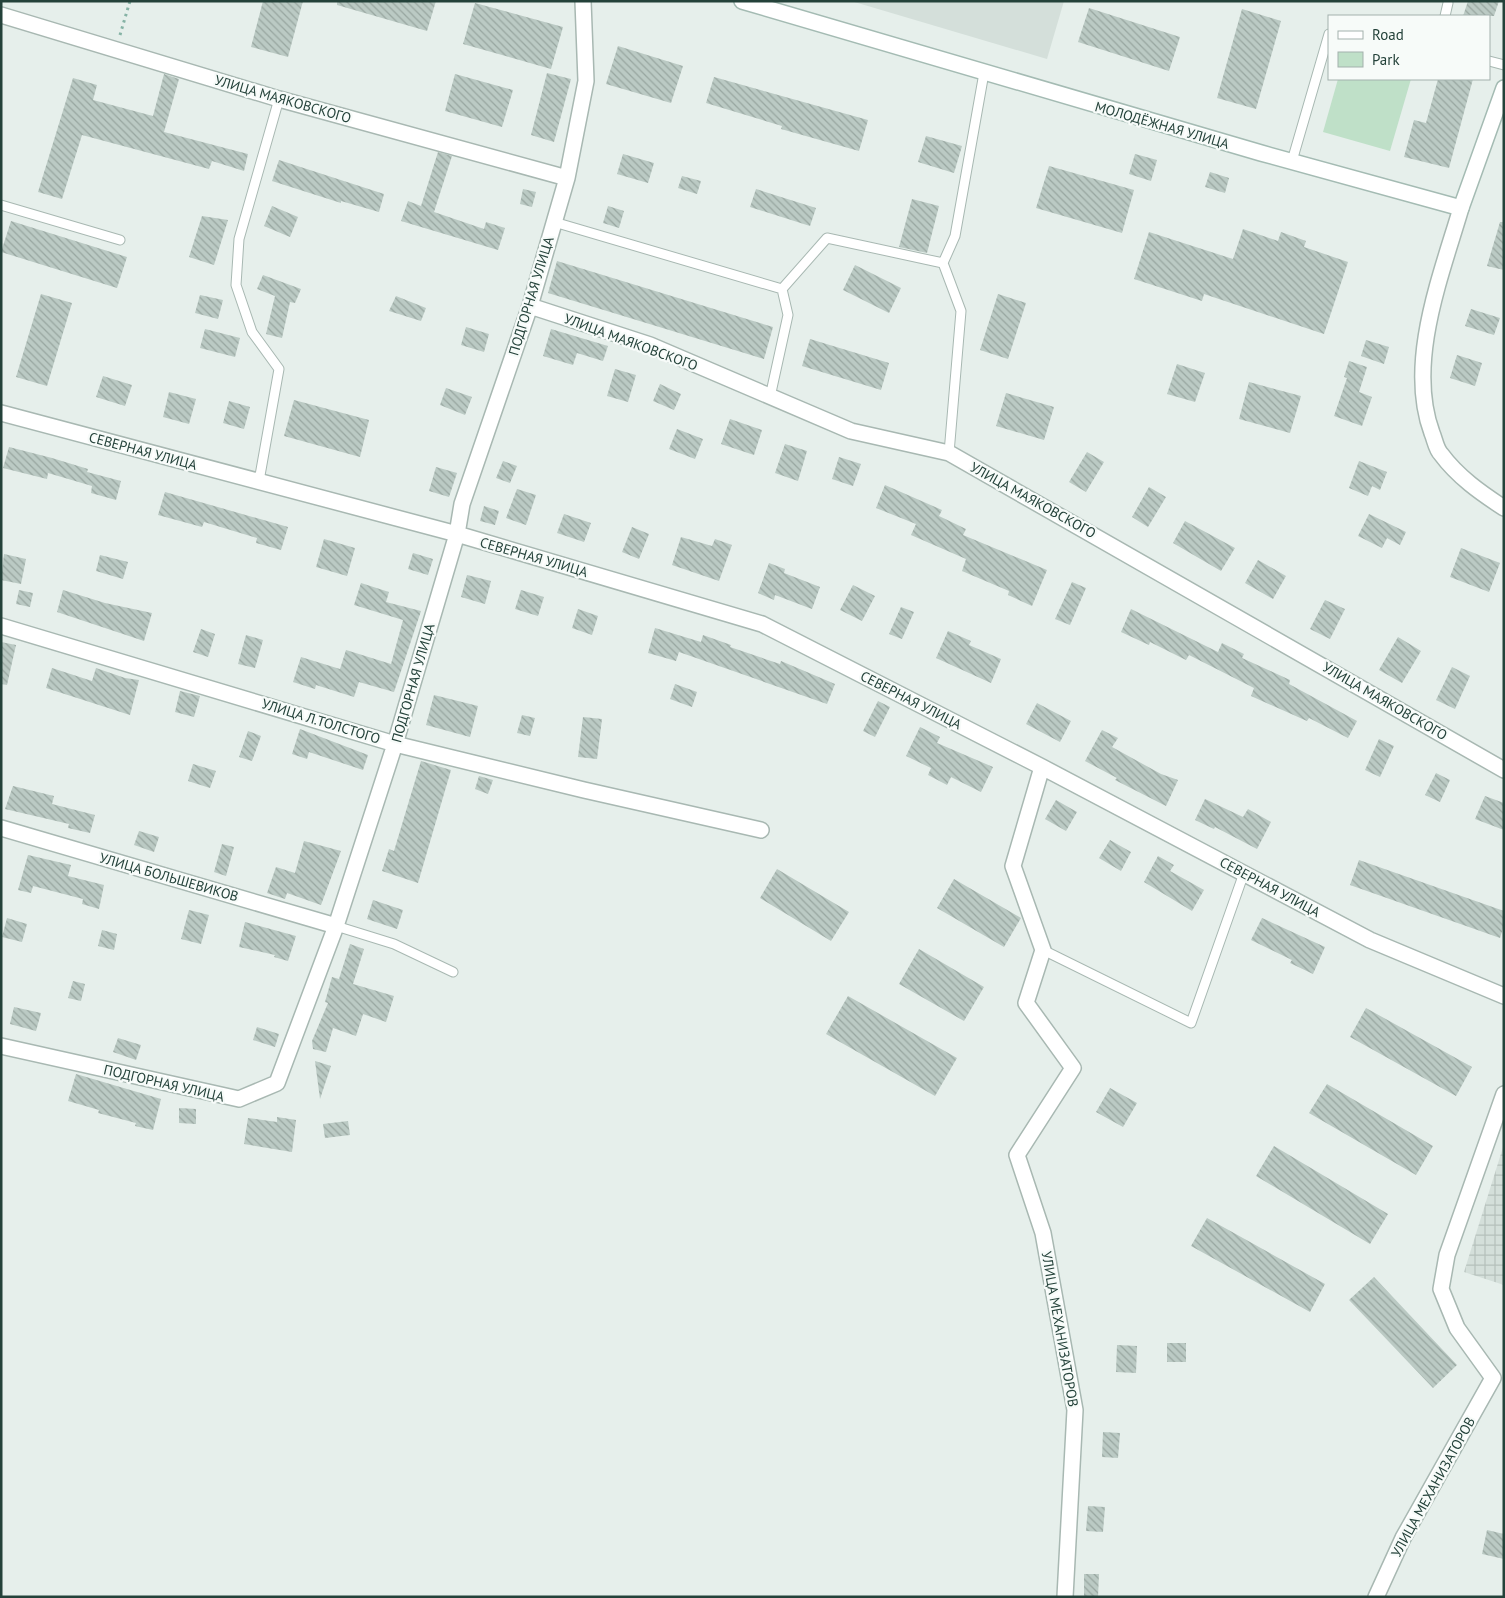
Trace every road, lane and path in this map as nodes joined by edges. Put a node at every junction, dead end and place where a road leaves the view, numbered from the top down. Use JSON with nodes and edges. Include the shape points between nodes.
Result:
{"nodes":[{"id":1,"x":130,"y":1,"type":"edge"},
{"id":2,"x":583,"y":1,"type":"edge"},
{"id":3,"x":742,"y":1,"type":"edge"},
{"id":4,"x":1448,"y":3,"type":"dead end"},
{"id":5,"x":1,"y":15,"type":"edge"},
{"id":6,"x":1445,"y":15,"type":"edge"},
{"id":7,"x":1328,"y":37,"type":"edge"},
{"id":8,"x":116,"y":50,"type":"junction"},
{"id":9,"x":1490,"y":61,"type":"edge"},
{"id":10,"x":1504,"y":65,"type":"edge"},
{"id":11,"x":984,"y":73,"type":"junction"},
{"id":12,"x":1504,"y":88,"type":"edge"},
{"id":13,"x":279,"y":99,"type":"junction"},
{"id":14,"x":1292,"y":161,"type":"junction"},
{"id":15,"x":567,"y":178,"type":"junction"},
{"id":16,"x":1,"y":205,"type":"edge"},
{"id":17,"x":1461,"y":208,"type":"junction"},
{"id":18,"x":554,"y":222,"type":"junction"},
{"id":19,"x":120,"y":240,"type":"dead end"},
{"id":20,"x":944,"y":263,"type":"junction"},
{"id":21,"x":782,"y":289,"type":"junction"},
{"id":22,"x":530,"y":306,"type":"junction"},
{"id":23,"x":770,"y":397,"type":"junction"},
{"id":24,"x":1,"y":413,"type":"edge"},
{"id":25,"x":949,"y":453,"type":"junction"},
{"id":26,"x":259,"y":481,"type":"junction"},
{"id":27,"x":1504,"y":508,"type":"edge"},
{"id":28,"x":457,"y":534,"type":"junction"},
{"id":29,"x":1,"y":626,"type":"edge"},
{"id":30,"x":396,"y":744,"type":"junction"},
{"id":31,"x":1042,"y":767,"type":"junction"},
{"id":32,"x":1504,"y":770,"type":"edge"},
{"id":33,"x":1,"y":828,"type":"edge"},
{"id":34,"x":761,"y":830,"type":"dead end"},
{"id":35,"x":1244,"y":873,"type":"junction"},
{"id":36,"x":336,"y":926,"type":"junction"},
{"id":37,"x":1042,"y":950,"type":"junction"},
{"id":38,"x":453,"y":972,"type":"dead end"},
{"id":39,"x":1504,"y":996,"type":"edge"},
{"id":40,"x":1,"y":1046,"type":"edge"},
{"id":41,"x":1504,"y":1094,"type":"edge"},
{"id":42,"x":1499,"y":1379,"type":"edge"},
{"id":43,"x":1065,"y":1597,"type":"edge"},
{"id":44,"x":1376,"y":1597,"type":"edge"}],
"edges":[{"from":1,"to":8,"type":"path"},
{"from":2,"to":15,"type":"street","name":"ПОДГОРНАЯ УЛИЦА","via":[[586,81]]},
{"from":3,"to":11,"type":"street","name":"МОЛОДЁЖНАЯ УЛИЦА"},
{"from":4,"to":6,"type":"lane"},
{"from":5,"to":8,"type":"street","name":"УЛИЦА МАЯКОВСКОГО"},
{"from":7,"to":14,"type":"lane"},
{"from":8,"to":13,"type":"street","name":"УЛИЦА МАЯКОВСКОГО"},
{"from":9,"to":10,"type":"lane"},
{"from":11,"to":14,"type":"street","name":"МОЛОДЁЖНАЯ УЛИЦА"},
{"from":11,"to":20,"type":"lane","via":[[955,236]]},
{"from":12,"to":17,"type":"street"},
{"from":13,"to":15,"type":"street","name":"УЛИЦА МАЯКОВСКОГО"},
{"from":13,"to":26,"type":"lane","via":[[239,239],[236,285],[252,332],[279,369]]},
{"from":14,"to":17,"type":"street","name":"МОЛОДЁЖНАЯ УЛИЦА"},
{"from":15,"to":18,"type":"street","name":"ПОДГОРНАЯ УЛИЦА"},
{"from":16,"to":19,"type":"lane"},
{"from":17,"to":27,"type":"street","via":[[1430,316],[1423,370],[1426,416],[1439,453],[1471,486]]},
{"from":18,"to":21,"type":"lane"},
{"from":18,"to":22,"type":"street","name":"ПОДГОРНАЯ УЛИЦА"},
{"from":20,"to":21,"type":"lane","via":[[827,238]]},
{"from":20,"to":25,"type":"lane","via":[[961,312]]},
{"from":21,"to":23,"type":"lane","via":[[788,315]]},
{"from":22,"to":23,"type":"street","name":"УЛИЦА МАЯКОВСКОГО","via":[[650,346]]},
{"from":22,"to":28,"type":"street","name":"ПОДГОРНАЯ УЛИЦА","via":[[462,504]]},
{"from":23,"to":25,"type":"street","name":"УЛИЦА МАЯКОВСКОГО","via":[[850,431]]},
{"from":24,"to":26,"type":"street","name":"СЕВЕРНАЯ УЛИЦА"},
{"from":25,"to":32,"type":"street","name":"УЛИЦА МАЯКОВСКОГО"},
{"from":26,"to":28,"type":"street","name":"СЕВЕРНАЯ УЛИЦА"},
{"from":28,"to":30,"type":"street","name":"ПОДГОРНАЯ УЛИЦА"},
{"from":28,"to":31,"type":"street","name":"СЕВЕРНАЯ УЛИЦА","via":[[762,624]]},
{"from":29,"to":30,"type":"street","name":"УЛИЦА Л.ТОЛСТОГО"},
{"from":30,"to":34,"type":"street","name":"УЛИЦА Л.ТОЛСТОГО"},
{"from":30,"to":36,"type":"street","name":"ПОДГОРНАЯ УЛИЦА"},
{"from":31,"to":35,"type":"street","name":"СЕВЕРНАЯ УЛИЦА"},
{"from":31,"to":37,"type":"street","via":[[1013,866]]},
{"from":33,"to":36,"type":"street","name":"УЛИЦА БОЛЬШЕВИКОВ"},
{"from":35,"to":37,"type":"lane","via":[[1191,1023]]},
{"from":35,"to":39,"type":"street","name":"СЕВЕРНАЯ УЛИЦА","via":[[1370,940]]},
{"from":36,"to":38,"type":"lane","via":[[394,944]]},
{"from":36,"to":40,"type":"street","name":"ПОДГОРНАЯ УЛИЦА","via":[[277,1083],[238,1099]]},
{"from":37,"to":43,"type":"street","name":"УЛИЦА МЕХАНИЗАТОРОВ","via":[[1026,1003],[1073,1068],[1018,1156],[1043,1233],[1075,1410]]},
{"from":41,"to":42,"type":"street","name":"УЛИЦА МЕХАНИЗАТОРОВ","via":[[1447,1255],[1442,1289],[1457,1328]]},
{"from":42,"to":44,"type":"street","name":"УЛИЦА МЕХАНИЗАТОРОВ","via":[[1403,1538]]}]}
